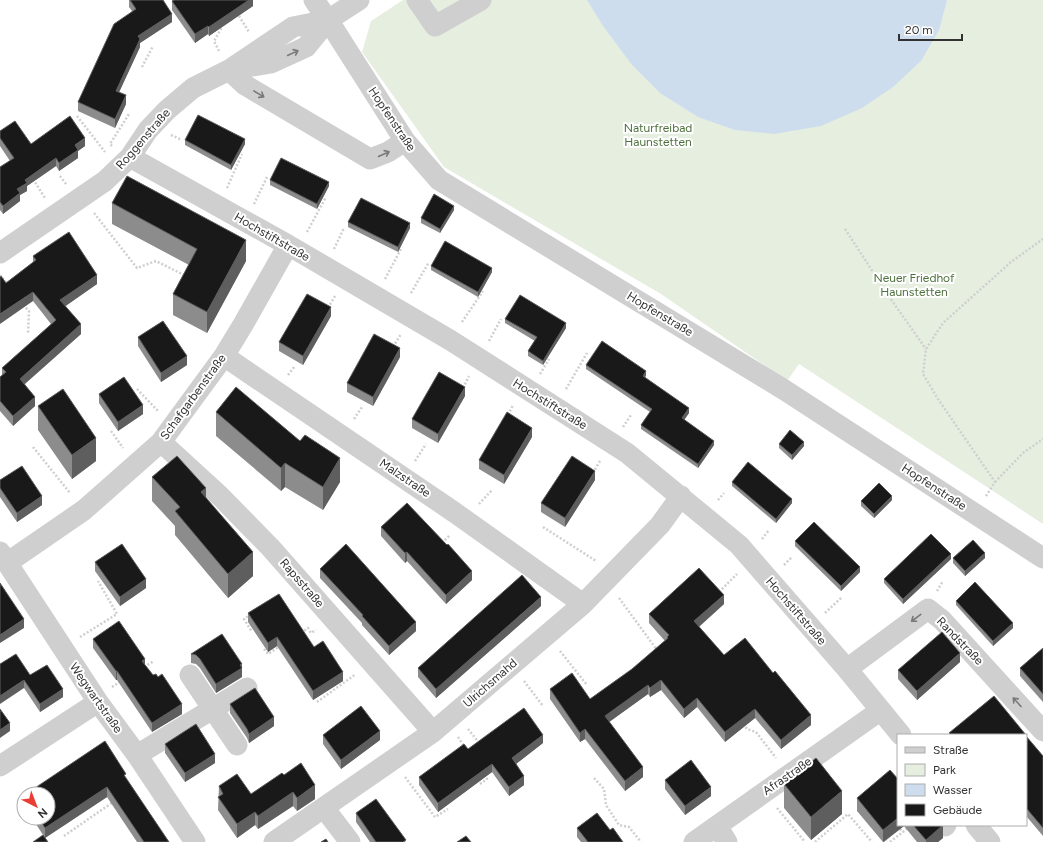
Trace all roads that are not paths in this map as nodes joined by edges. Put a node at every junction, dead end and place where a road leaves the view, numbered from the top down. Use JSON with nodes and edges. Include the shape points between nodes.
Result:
{"nodes":[{"id":1,"x":314,"y":0,"type":"edge"},
{"id":2,"x":359,"y":0,"type":"edge"},
{"id":3,"x":417,"y":0,"type":"edge"},
{"id":4,"x":480,"y":0,"type":"edge"},
{"id":5,"x":328,"y":20,"type":"junction"},
{"id":6,"x":225,"y":62,"type":"junction"},
{"id":7,"x":405,"y":141,"type":"junction"},
{"id":8,"x":124,"y":163,"type":"junction"},
{"id":9,"x":293,"y":248,"type":"junction"},
{"id":10,"x":0,"y":253,"type":"edge"},
{"id":11,"x":224,"y":356,"type":"junction"},
{"id":12,"x":167,"y":434,"type":"junction"},
{"id":13,"x":681,"y":496,"type":"junction"},
{"id":14,"x":4,"y":557,"type":"edge"},
{"id":15,"x":1043,"y":558,"type":"edge"},
{"id":16,"x":583,"y":604,"type":"junction"},
{"id":17,"x":847,"y":669,"type":"junction"},
{"id":18,"x":190,"y":675,"type":"dead end"},
{"id":19,"x":247,"y":688,"type":"dead end"},
{"id":20,"x":96,"y":700,"type":"junction"},
{"id":21,"x":213,"y":709,"type":"junction"},
{"id":22,"x":881,"y":710,"type":"junction"},
{"id":23,"x":445,"y":722,"type":"junction"},
{"id":24,"x":1043,"y":731,"type":"edge"},
{"id":25,"x":900,"y":734,"type":"edge"},
{"id":26,"x":237,"y":745,"type":"dead end"},
{"id":27,"x":136,"y":755,"type":"junction"},
{"id":28,"x":0,"y":766,"type":"edge"},
{"id":29,"x":324,"y":808,"type":"junction"},
{"id":30,"x":977,"y":826,"type":"edge"},
{"id":31,"x":722,"y":834,"type":"edge"},
{"id":32,"x":195,"y":842,"type":"edge"},
{"id":33,"x":274,"y":842,"type":"edge"},
{"id":34,"x":350,"y":842,"type":"edge"},
{"id":35,"x":694,"y":842,"type":"edge"},
{"id":36,"x":990,"y":842,"type":"edge"}],
"edges":[{"from":1,"to":5,"type":"street","name":"Hopfenstraße"},
{"from":2,"to":5,"type":"street","name":"Roggenstraße"},
{"from":3,"to":4,"type":"street","via":[[435,26]]},
{"from":5,"to":6,"type":"street","name":"Roggenstraße","via":[[292,27]]},
{"from":5,"to":7,"type":"street","name":"Hopfenstraße"},
{"from":6,"to":7,"type":"street","one_way":true,"via":[[245,85],[370,159],[388,152]]},
{"from":6,"to":8,"type":"street","name":"Roggenstraße","via":[[167,110],[148,130]]},
{"from":7,"to":15,"type":"street","name":"Hopfenstraße","via":[[439,180],[782,388]]},
{"from":8,"to":9,"type":"street","name":"Hochstiftstraße","via":[[218,206]]},
{"from":8,"to":10,"type":"street","name":"Roggenstraße","via":[[97,187]]},
{"from":9,"to":11,"type":"street","name":"Schafgarbenstraße"},
{"from":9,"to":13,"type":"street","name":"Hochstiftstraße","via":[[450,340],[627,452]]},
{"from":11,"to":12,"type":"street","name":"Schafgarbenstraße"},
{"from":11,"to":16,"type":"street","name":"Malzstraße","via":[[454,512]]},
{"from":12,"to":14,"type":"street","name":"Schafgarbenstraße","via":[[84,510]]},
{"from":12,"to":23,"type":"street","name":"Rapsstraße","via":[[372,663]]},
{"from":13,"to":16,"type":"street","name":"Ulrichsmahd","via":[[660,525]]},
{"from":13,"to":17,"type":"street","name":"Hochstiftstraße","via":[[739,545]]},
{"from":14,"to":20,"type":"street","name":"Wegwartstraße"},
{"from":16,"to":23,"type":"street","name":"Ulrichsmahd"},
{"from":17,"to":22,"type":"street","name":"Hochstiftstraße"},
{"from":24,"to":17,"type":"street","name":"Randstraße","one_way":true,"via":[[942,620],[928,609]]},
{"from":18,"to":21,"type":"street"},
{"from":19,"to":21,"type":"street"},
{"from":20,"to":27,"type":"street","name":"Wegwartstraße"},
{"from":20,"to":28,"type":"street"},
{"from":21,"to":26,"type":"street"},
{"from":21,"to":27,"type":"street"},
{"from":22,"to":25,"type":"street","name":"Hochstiftstraße"},
{"from":22,"to":31,"type":"street","name":"Afrastraße","via":[[838,751],[789,775],[764,792]]},
{"from":23,"to":29,"type":"street","name":"Ulrichsmahd"},
{"from":27,"to":32,"type":"street","name":"Wegwartstraße"},
{"from":29,"to":33,"type":"street","name":"Ulrichsmahd"},
{"from":29,"to":34,"type":"street"},
{"from":30,"to":36,"type":"street"},
{"from":31,"to":35,"type":"street","name":"Afrastraße"}]}
